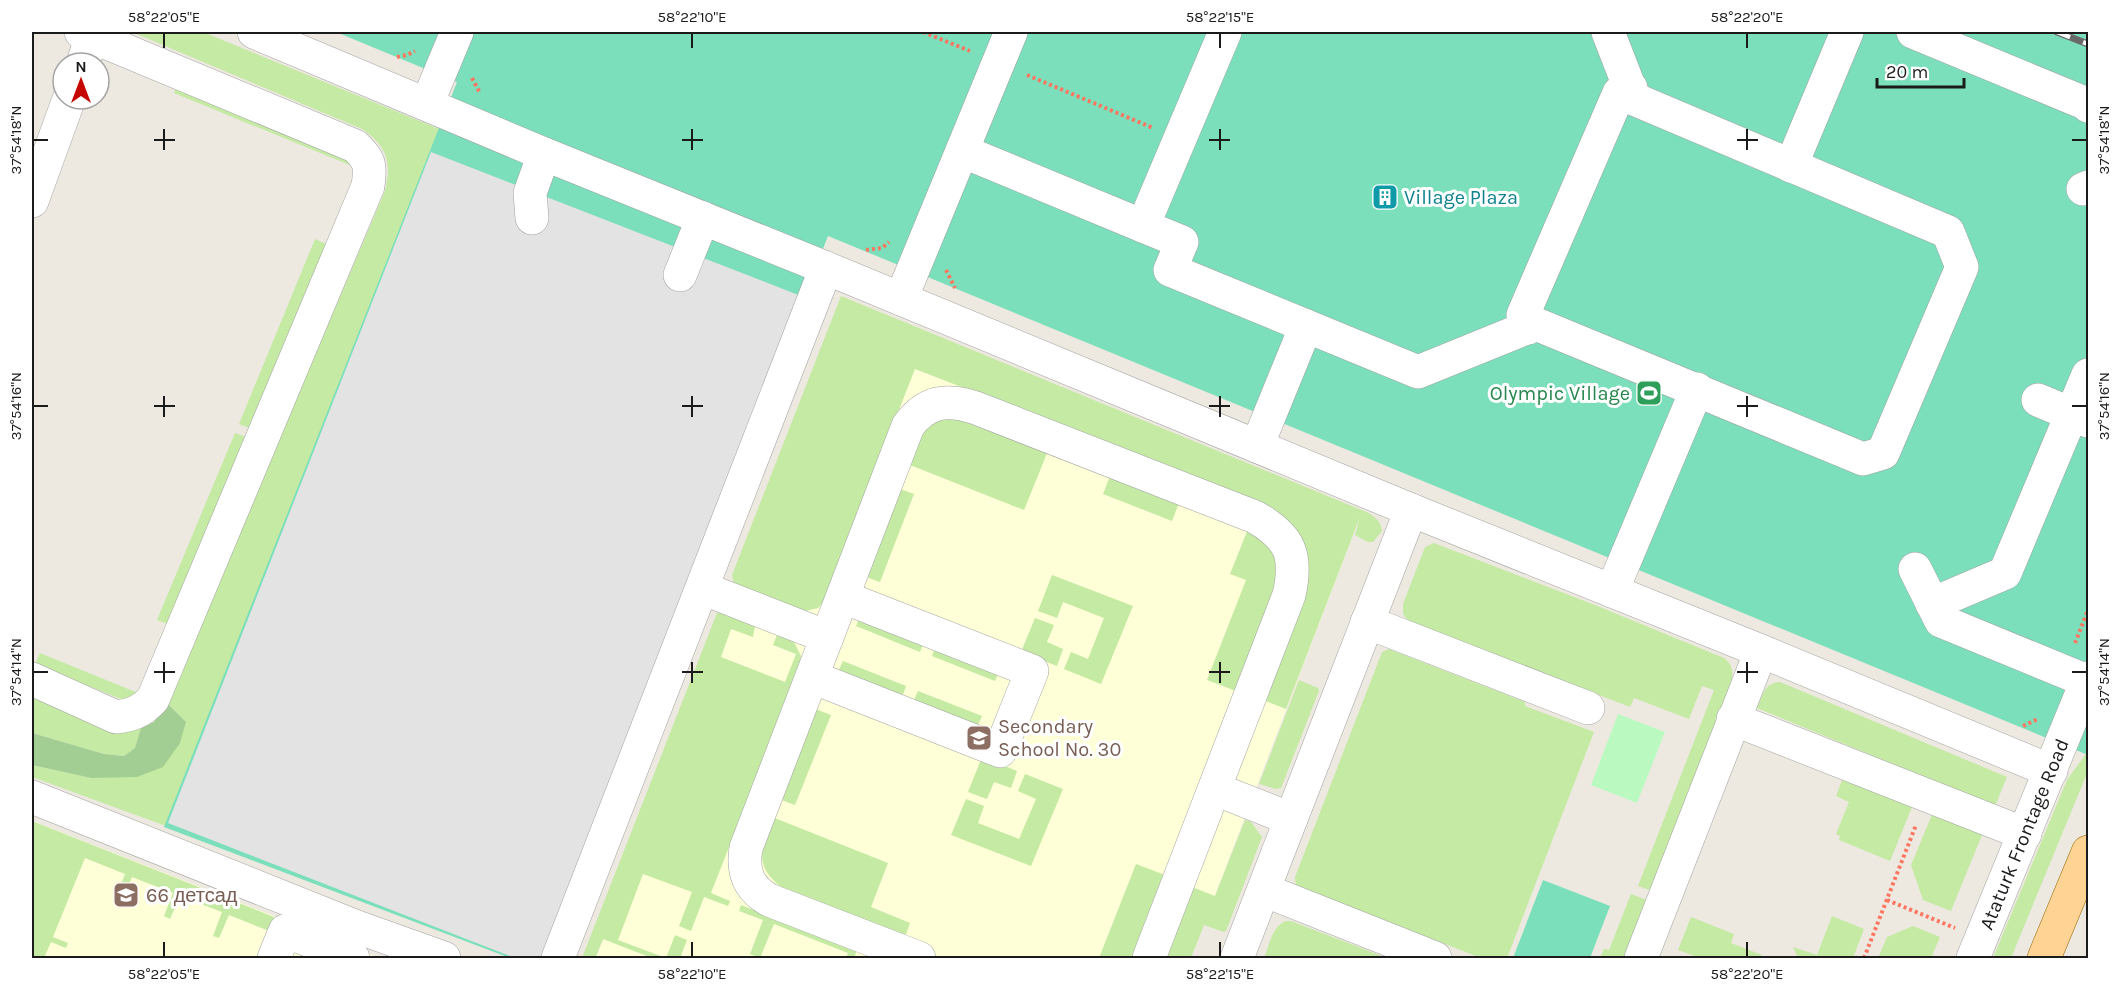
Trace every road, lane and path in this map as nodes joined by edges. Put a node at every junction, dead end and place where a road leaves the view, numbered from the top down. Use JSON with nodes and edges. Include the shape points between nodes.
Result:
{"nodes":[{"id":1,"x":254,"y":32,"type":"edge"},
{"id":2,"x":457,"y":32,"type":"edge"},
{"id":3,"x":923,"y":32,"type":"edge"},
{"id":4,"x":1011,"y":32,"type":"edge"},
{"id":5,"x":1225,"y":32,"type":"edge"},
{"id":6,"x":1608,"y":32,"type":"edge"},
{"id":7,"x":1847,"y":32,"type":"edge"},
{"id":8,"x":1912,"y":32,"type":"edge"},
{"id":9,"x":85,"y":44,"type":"edge"},
{"id":10,"x":421,"y":44,"type":"dead end"},
{"id":11,"x":387,"y":56,"type":"dead end"},
{"id":12,"x":998,"y":63,"type":"junction"},
{"id":13,"x":472,"y":68,"type":"dead end"},
{"id":14,"x":1630,"y":88,"type":"junction"},
{"id":15,"x":482,"y":96,"type":"dead end"},
{"id":16,"x":427,"y":104,"type":"junction"},
{"id":17,"x":2088,"y":106,"type":"edge"},
{"id":18,"x":65,"y":111,"type":"edge"},
{"id":19,"x":1154,"y":128,"type":"dead end"},
{"id":20,"x":962,"y":151,"type":"junction"},
{"id":21,"x":544,"y":154,"type":"junction"},
{"id":22,"x":1791,"y":166,"type":"junction"},
{"id":23,"x":32,"y":201,"type":"edge"},
{"id":24,"x":532,"y":218,"type":"dead end"},
{"id":25,"x":703,"y":218,"type":"junction"},
{"id":26,"x":1143,"y":225,"type":"junction"},
{"id":27,"x":894,"y":235,"type":"dead end"},
{"id":28,"x":857,"y":250,"type":"dead end"},
{"id":29,"x":826,"y":268,"type":"junction"},
{"id":30,"x":681,"y":275,"type":"dead end"},
{"id":31,"x":901,"y":299,"type":"junction"},
{"id":32,"x":1306,"y":326,"type":"junction"},
{"id":33,"x":1528,"y":328,"type":"junction"},
{"id":34,"x":2088,"y":375,"type":"edge"},
{"id":35,"x":1697,"y":389,"type":"junction"},
{"id":36,"x":2038,"y":400,"type":"dead end"},
{"id":37,"x":2080,"y":418,"type":"edge"},
{"id":38,"x":1257,"y":446,"type":"junction"},
{"id":39,"x":1411,"y":510,"type":"junction"},
{"id":40,"x":1915,"y":569,"type":"dead end"},
{"id":41,"x":702,"y":588,"type":"junction"},
{"id":42,"x":1612,"y":591,"type":"junction"},
{"id":43,"x":843,"y":597,"type":"junction"},
{"id":44,"x":1932,"y":604,"type":"junction"},
{"id":45,"x":1367,"y":622,"type":"junction"},
{"id":46,"x":827,"y":637,"type":"junction"},
{"id":47,"x":1761,"y":651,"type":"junction"},
{"id":48,"x":812,"y":677,"type":"junction"},
{"id":49,"x":32,"y":679,"type":"edge"},
{"id":50,"x":2088,"y":679,"type":"edge"},
{"id":51,"x":1588,"y":708,"type":"dead end"},
{"id":52,"x":1733,"y":719,"type":"junction"},
{"id":53,"x":2075,"y":733,"type":"edge"},
{"id":54,"x":2051,"y":771,"type":"junction"},
{"id":55,"x":1215,"y":789,"type":"junction"},
{"id":56,"x":1928,"y":796,"type":"junction"},
{"id":57,"x":32,"y":797,"type":"edge"},
{"id":58,"x":1291,"y":819,"type":"junction"},
{"id":59,"x":2025,"y":834,"type":"junction"},
{"id":60,"x":2088,"y":852,"type":"edge"},
{"id":61,"x":1264,"y":890,"type":"junction"},
{"id":62,"x":1887,"y":900,"type":"junction"},
{"id":63,"x":1955,"y":928,"type":"dead end"},
{"id":64,"x":1650,"y":956,"type":"edge"},
{"id":65,"x":274,"y":958,"type":"edge"},
{"id":66,"x":353,"y":958,"type":"edge"},
{"id":67,"x":444,"y":958,"type":"edge"},
{"id":68,"x":558,"y":958,"type":"edge"},
{"id":69,"x":919,"y":958,"type":"edge"},
{"id":70,"x":1149,"y":958,"type":"edge"},
{"id":71,"x":1237,"y":958,"type":"edge"},
{"id":72,"x":1435,"y":958,"type":"edge"},
{"id":73,"x":1864,"y":958,"type":"edge"},
{"id":74,"x":1973,"y":958,"type":"edge"},
{"id":75,"x":2044,"y":958,"type":"edge"}],
"edges":[{"from":1,"to":16,"type":"street"},
{"from":2,"to":16,"type":"street"},
{"from":3,"to":12,"type":"path"},
{"from":4,"to":12,"type":"street"},
{"from":5,"to":26,"type":"street"},
{"from":6,"to":14,"type":"street"},
{"from":7,"to":22,"type":"street"},
{"from":8,"to":17,"type":"street"},
{"from":9,"to":49,"type":"street","via":[[355,146],[367,156],[370,170],[368,186],[153,699],[132,716],[116,717]]},
{"from":10,"to":11,"type":"path","via":[[407,55]]},
{"from":12,"to":19,"type":"path"},
{"from":12,"to":20,"type":"street"},
{"from":13,"to":15,"type":"path","via":[[472,78]]},
{"from":14,"to":22,"type":"street","via":[[1634,99]]},
{"from":14,"to":33,"type":"street","via":[[1619,93],[1523,315]]},
{"from":16,"to":21,"type":"street"},
{"from":18,"to":23,"type":"street"},
{"from":20,"to":26,"type":"street"},
{"from":20,"to":31,"type":"street"},
{"from":21,"to":24,"type":"street","via":[[530,193]]},
{"from":21,"to":25,"type":"street"},
{"from":22,"to":35,"type":"street","via":[[1948,232],[1962,267],[1883,453],[1863,459]]},
{"from":25,"to":29,"type":"street"},
{"from":25,"to":30,"type":"street"},
{"from":26,"to":32,"type":"street","via":[[1182,242],[1170,270]]},
{"from":27,"to":28,"type":"path","via":[[882,248]]},
{"from":29,"to":31,"type":"street"},
{"from":29,"to":41,"type":"street"},
{"from":31,"to":38,"type":"street"},
{"from":32,"to":33,"type":"street","via":[[1418,372]]},
{"from":32,"to":38,"type":"street"},
{"from":33,"to":35,"type":"street","via":[[1536,324]]},
{"from":34,"to":37,"type":"street"},
{"from":35,"to":42,"type":"street"},
{"from":36,"to":37,"type":"street"},
{"from":37,"to":44,"type":"street","via":[[2006,573]]},
{"from":38,"to":39,"type":"street"},
{"from":39,"to":42,"type":"street"},
{"from":39,"to":45,"type":"street"},
{"from":40,"to":44,"type":"street"},
{"from":41,"to":46,"type":"street"},
{"from":41,"to":68,"type":"street"},
{"from":42,"to":47,"type":"street"},
{"from":43,"to":46,"type":"street"},
{"from":43,"to":48,"type":"street","via":[[1032,671],[1000,751]]},
{"from":43,"to":55,"type":"street","via":[[908,426],[922,410],[934,404],[962,403],[1255,517],[1281,535],[1287,544],[1293,568],[1292,585]]},
{"from":44,"to":50,"type":"street","via":[[1941,621]]},
{"from":45,"to":51,"type":"street"},
{"from":45,"to":58,"type":"street"},
{"from":46,"to":48,"type":"street"},
{"from":47,"to":52,"type":"street"},
{"from":47,"to":54,"type":"street"},
{"from":48,"to":69,"type":"street","via":[[746,848],[747,878],[769,900]]},
{"from":50,"to":53,"type":"street","name":"Ataturk Frontage Road"},
{"from":52,"to":56,"type":"street"},
{"from":52,"to":64,"type":"street"},
{"from":53,"to":54,"type":"street","name":"Ataturk Frontage Road"},
{"from":54,"to":59,"type":"street","name":"Ataturk Frontage Road"},
{"from":55,"to":58,"type":"street"},
{"from":55,"to":70,"type":"street"},
{"from":56,"to":59,"type":"street"},
{"from":56,"to":62,"type":"path"},
{"from":57,"to":67,"type":"street"},
{"from":58,"to":61,"type":"street"},
{"from":59,"to":74,"type":"street","name":"Ataturk Frontage Road"},
{"from":60,"to":75,"type":"main road"},
{"from":61,"to":71,"type":"street"},
{"from":61,"to":72,"type":"street"},
{"from":62,"to":63,"type":"path"},
{"from":62,"to":73,"type":"path"},
{"from":65,"to":66,"type":"street","via":[[285,931]]}]}
